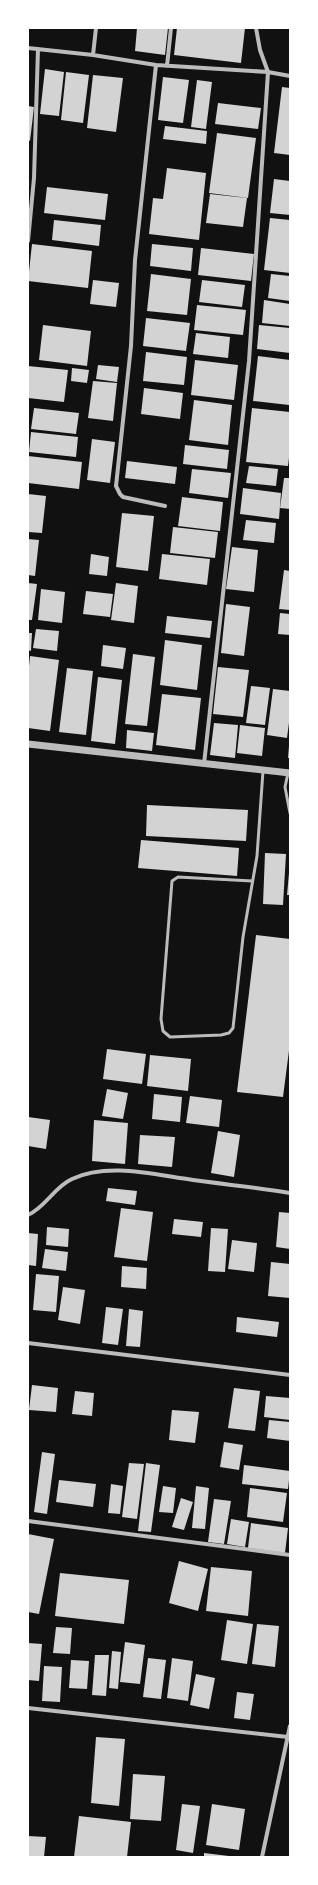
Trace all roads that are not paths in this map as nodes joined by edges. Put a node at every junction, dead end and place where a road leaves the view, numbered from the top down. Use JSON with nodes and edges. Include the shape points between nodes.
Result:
{"nodes":[{"id":1,"x":96,"y":28,"type":"edge"},
{"id":2,"x":171,"y":28,"type":"edge"},
{"id":3,"x":256,"y":28,"type":"edge"},
{"id":4,"x":28,"y":48,"type":"edge"},
{"id":5,"x":38,"y":49,"type":"junction"},
{"id":6,"x":93,"y":55,"type":"junction"},
{"id":7,"x":156,"y":65,"type":"junction"},
{"id":8,"x":167,"y":66,"type":"junction"},
{"id":9,"x":268,"y":72,"type":"junction"},
{"id":10,"x":290,"y":76,"type":"edge"},
{"id":11,"x":28,"y":241,"type":"edge"},
{"id":12,"x":165,"y":506,"type":"dead end"},
{"id":13,"x":28,"y":744,"type":"edge"},
{"id":14,"x":204,"y":764,"type":"junction"},
{"id":15,"x":263,"y":770,"type":"junction"},
{"id":16,"x":289,"y":773,"type":"edge"},
{"id":17,"x":290,"y":812,"type":"edge"},
{"id":18,"x":252,"y":881,"type":"junction"},
{"id":19,"x":290,"y":1193,"type":"edge"},
{"id":20,"x":28,"y":1215,"type":"edge"},
{"id":21,"x":28,"y":1343,"type":"edge"},
{"id":22,"x":290,"y":1375,"type":"edge"},
{"id":23,"x":28,"y":1521,"type":"edge"},
{"id":24,"x":290,"y":1555,"type":"edge"},
{"id":25,"x":28,"y":1708,"type":"edge"},
{"id":26,"x":290,"y":1726,"type":"edge"},
{"id":27,"x":288,"y":1737,"type":"junction"},
{"id":28,"x":262,"y":1857,"type":"edge"}],
"edges":[{"from":1,"to":6,"type":"street"},
{"from":2,"to":8,"type":"street"},
{"from":3,"to":9,"type":"street"},
{"from":4,"to":5,"type":"street"},
{"from":5,"to":6,"type":"street"},
{"from":5,"to":11,"type":"street","via":[[34,178]]},
{"from":6,"to":7,"type":"street"},
{"from":7,"to":8,"type":"street"},
{"from":7,"to":12,"type":"street","via":[[135,260],[131,346],[116,486],[124,497]]},
{"from":8,"to":9,"type":"street"},
{"from":9,"to":10,"type":"street"},
{"from":9,"to":14,"type":"street","via":[[249,361]]},
{"from":13,"to":14,"type":"street"},
{"from":14,"to":15,"type":"street"},
{"from":15,"to":16,"type":"street"},
{"from":15,"to":18,"type":"lane","via":[[257,856]]},
{"from":16,"to":17,"type":"lane","via":[[285,787]]},
{"from":18,"to":18,"type":"lane","via":[[233,1028],[229,1033],[221,1035],[170,1037],[163,1031],[162,1019],[172,881],[178,877]]},
{"from":19,"to":20,"type":"street","via":[[137,1172],[94,1172],[72,1179],[56,1189],[38,1210]]},
{"from":21,"to":22,"type":"street"},
{"from":23,"to":24,"type":"street"},
{"from":25,"to":27,"type":"street"},
{"from":26,"to":27,"type":"street"},
{"from":27,"to":28,"type":"street"}]}
